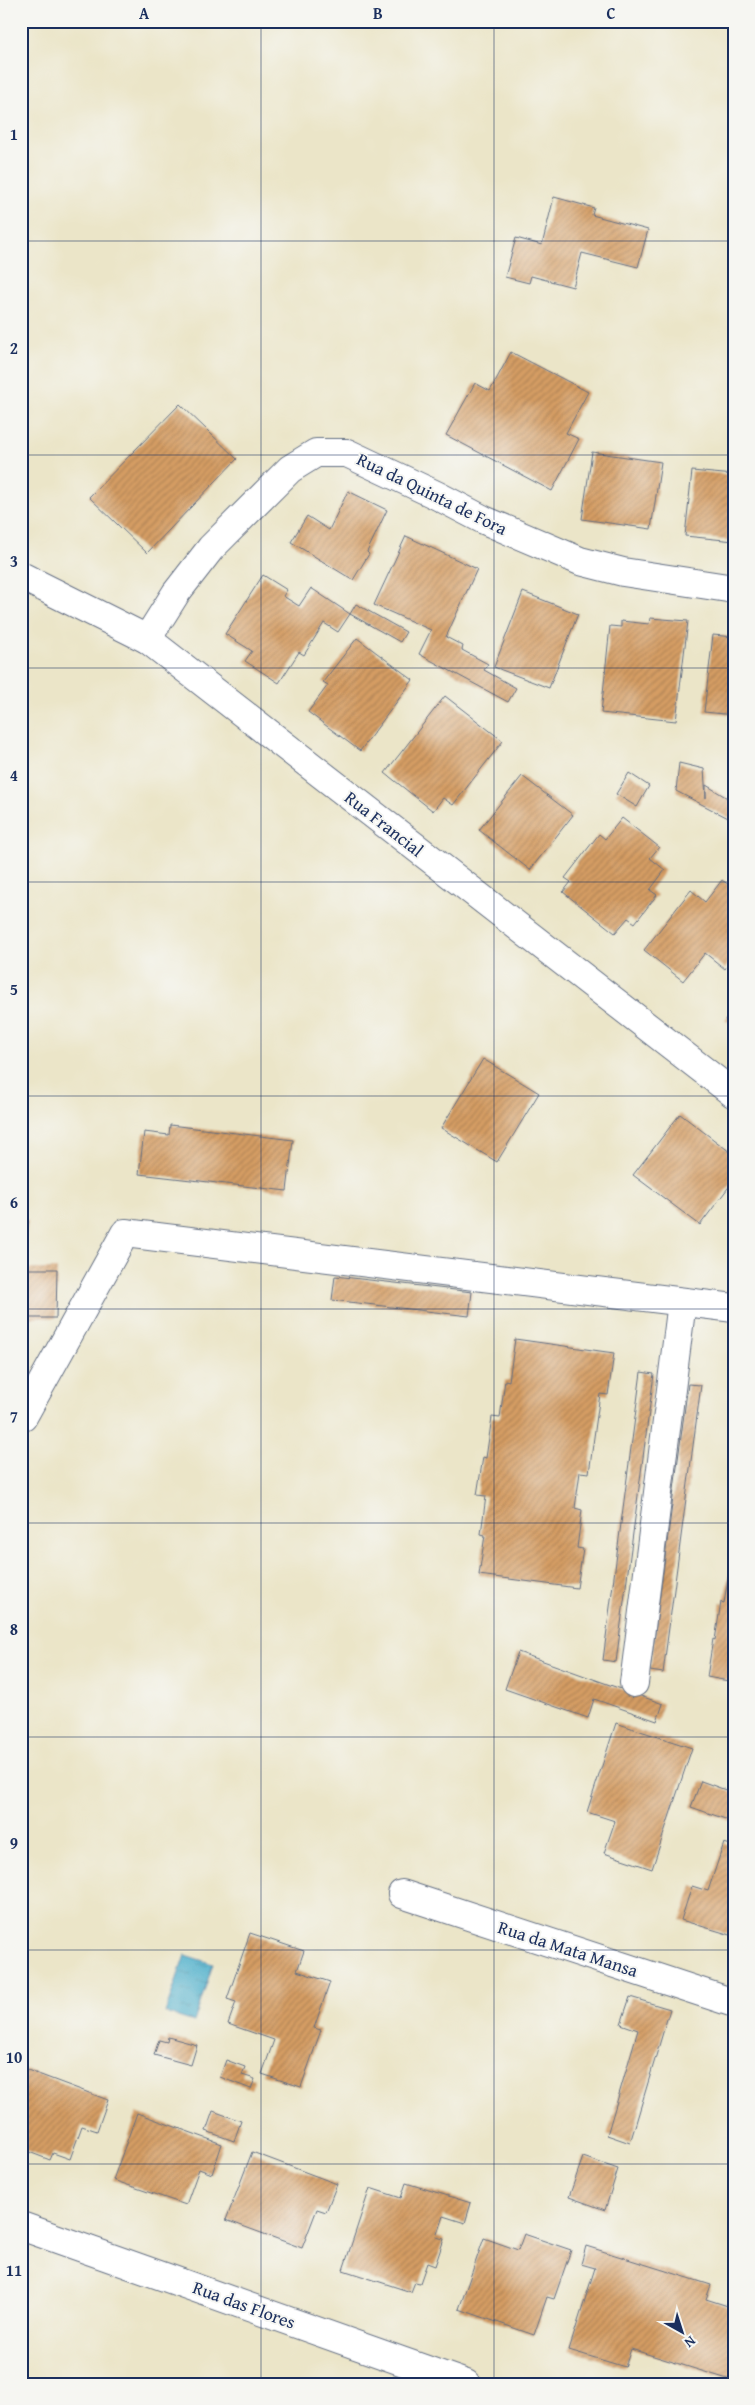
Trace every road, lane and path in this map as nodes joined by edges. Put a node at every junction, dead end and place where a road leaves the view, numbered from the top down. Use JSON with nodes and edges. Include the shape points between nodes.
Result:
{"nodes":[{"id":1,"x":21,"y":576,"type":"edge"},
{"id":2,"x":734,"y":589,"type":"edge"},
{"id":3,"x":147,"y":639,"type":"junction"},
{"id":4,"x":734,"y":1094,"type":"edge"},
{"id":5,"x":682,"y":1302,"type":"junction"},
{"id":6,"x":734,"y":1308,"type":"edge"},
{"id":7,"x":23,"y":1416,"type":"dead end"},
{"id":8,"x":634,"y":1683,"type":"dead end"},
{"id":9,"x":402,"y":1894,"type":"dead end"},
{"id":10,"x":734,"y":2003,"type":"edge"},
{"id":11,"x":21,"y":2226,"type":"edge"},
{"id":12,"x":466,"y":2384,"type":"edge"}],
"edges":[{"from":1,"to":3,"type":"street","name":"Rua Francial"},
{"from":2,"to":3,"type":"street","name":"Rua da Quinta de Fora","via":[[623,572],[580,560],[484,520],[347,453],[316,453],[290,469],[211,548],[176,593]]},
{"from":3,"to":4,"type":"street","name":"Rua Francial"},
{"from":5,"to":6,"type":"street"},
{"from":5,"to":7,"type":"street","via":[[125,1234]]},
{"from":5,"to":8,"type":"street"},
{"from":9,"to":10,"type":"street","name":"Rua da Mata Mansa"},
{"from":11,"to":12,"type":"street","name":"Rua das Flores"}]}
